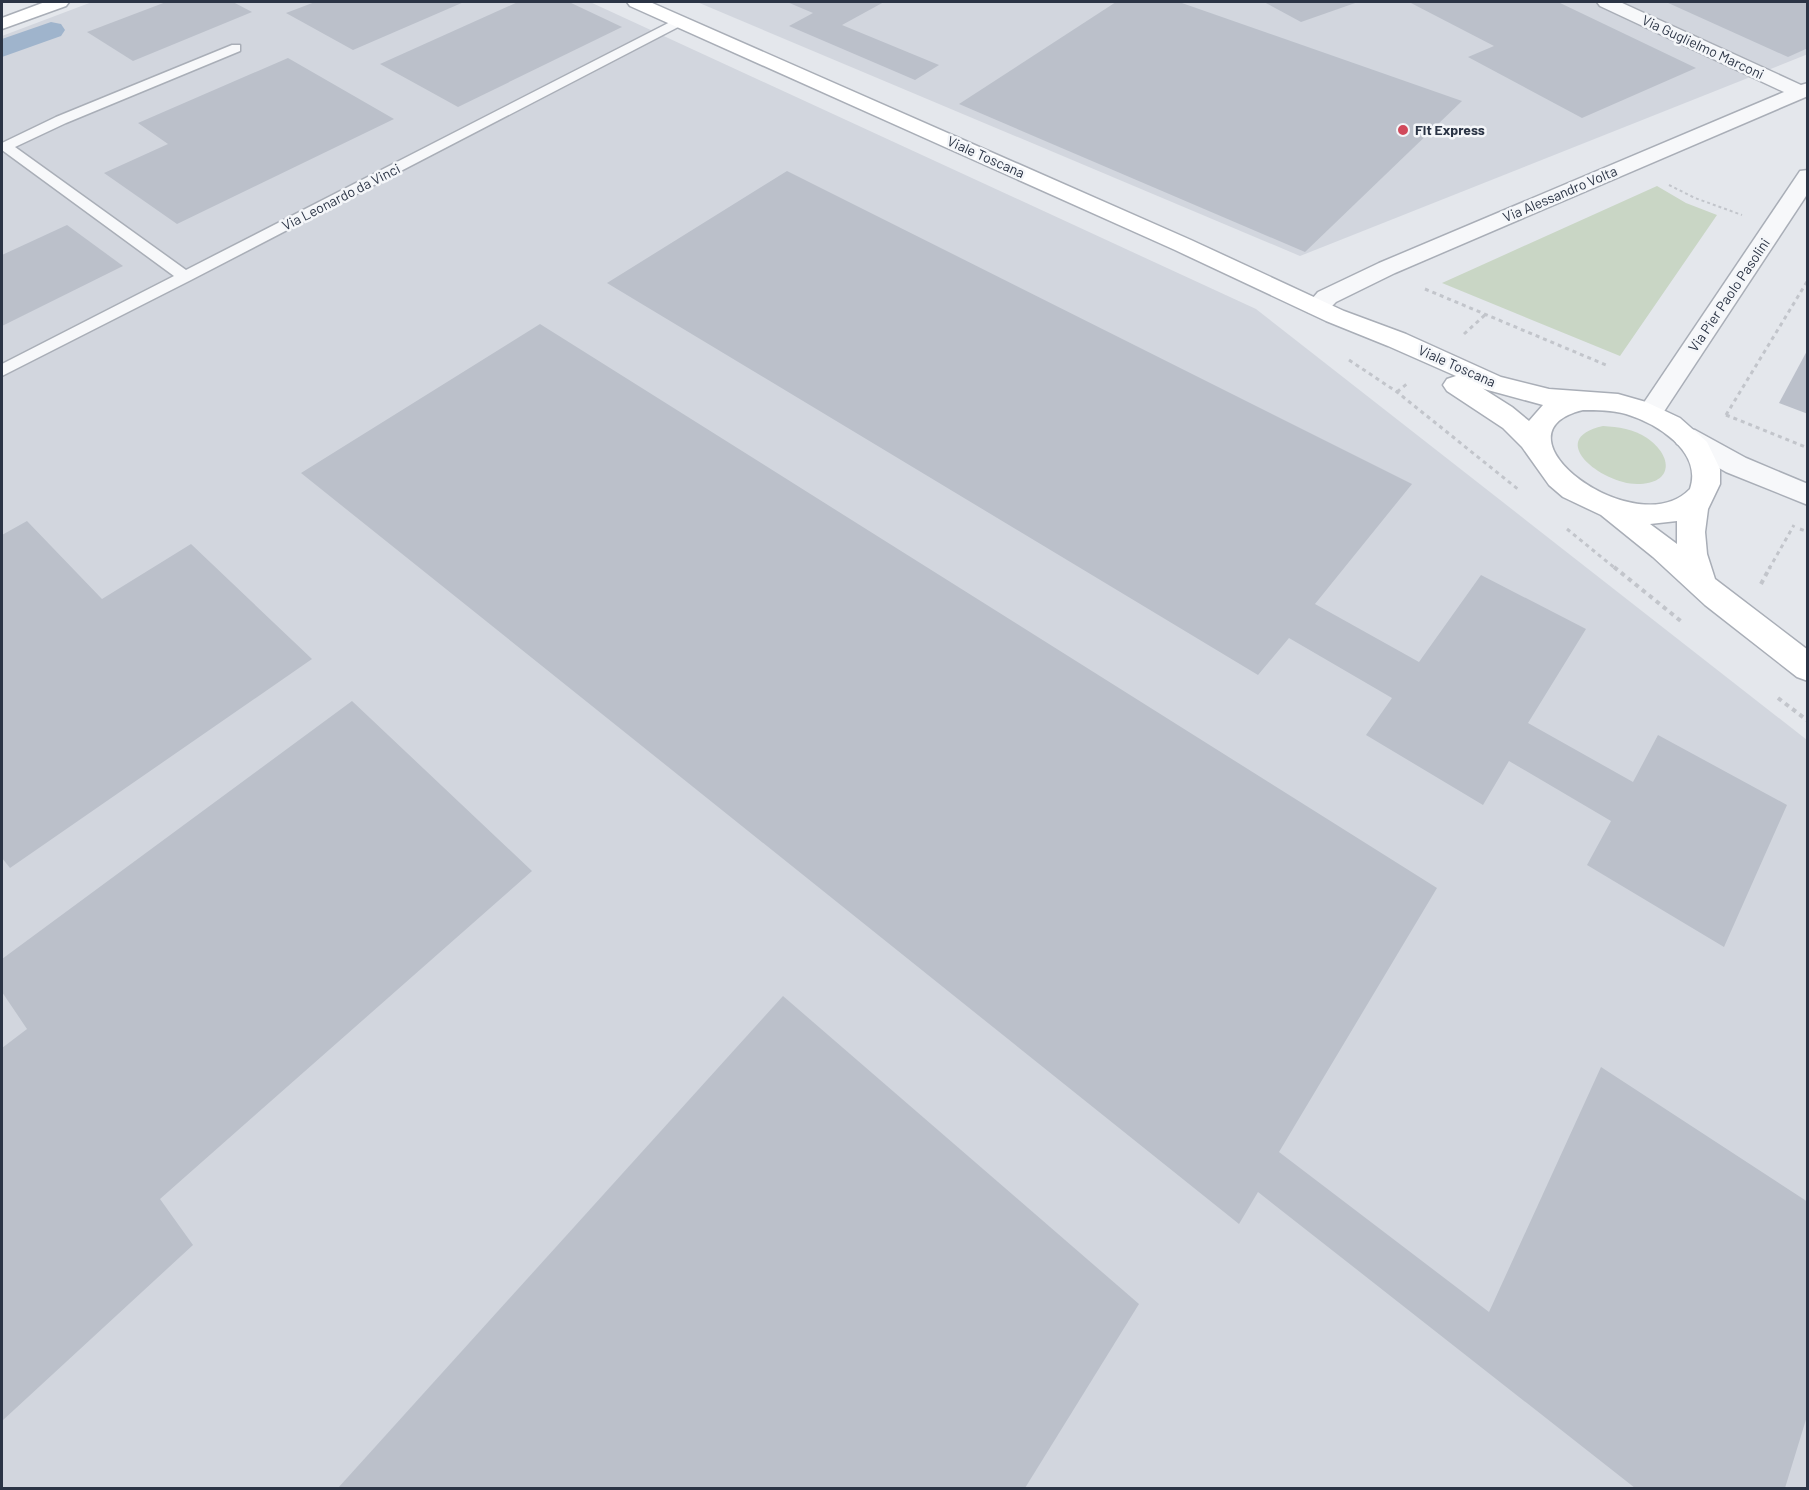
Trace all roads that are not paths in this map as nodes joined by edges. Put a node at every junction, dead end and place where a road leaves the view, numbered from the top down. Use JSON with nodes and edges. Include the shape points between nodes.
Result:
{"nodes":[{"id":1,"x":60,"y":2,"type":"edge"},
{"id":2,"x":636,"y":2,"type":"edge"},
{"id":3,"x":1606,"y":2,"type":"edge"},
{"id":4,"x":680,"y":21,"type":"junction"},
{"id":5,"x":2,"y":24,"type":"edge"},
{"id":6,"x":236,"y":48,"type":"dead end"},
{"id":7,"x":1804,"y":91,"type":"edge"},
{"id":8,"x":1808,"y":176,"type":"edge"},
{"id":9,"x":186,"y":277,"type":"junction"},
{"id":10,"x":1326,"y":311,"type":"junction"},
{"id":11,"x":2,"y":371,"type":"edge"},
{"id":12,"x":1583,"y":401,"type":"junction"},
{"id":13,"x":1650,"y":413,"type":"junction"},
{"id":14,"x":1686,"y":437,"type":"junction"},
{"id":15,"x":1539,"y":453,"type":"junction"},
{"id":16,"x":1702,"y":492,"type":"junction"},
{"id":17,"x":1807,"y":495,"type":"edge"},
{"id":18,"x":1589,"y":498,"type":"junction"},
{"id":19,"x":1705,"y":587,"type":"junction"},
{"id":20,"x":1808,"y":668,"type":"edge"}],
"edges":[{"from":1,"to":5,"type":"street"},
{"from":2,"to":4,"type":"street","name":"Viale Toscana"},
{"from":3,"to":7,"type":"street","name":"Via Guglielmo Marconi"},
{"from":4,"to":9,"type":"lane","name":"Via Leonardo da Vinci"},
{"from":4,"to":10,"type":"street","name":"Viale Toscana"},
{"from":6,"to":9,"type":"lane","via":[[5,146]]},
{"from":7,"to":10,"type":"street","name":"Via Alessandro Volta","via":[[1387,268],[1327,297]]},
{"from":8,"to":13,"type":"street","name":"Via Pier Paolo Pasolini"},
{"from":9,"to":11,"type":"lane","name":"Via Leonardo da Vinci"},
{"from":10,"to":12,"type":"street","name":"Viale Toscana","via":[[1508,388]]},
{"from":10,"to":15,"type":"street","name":"Viale Toscana","via":[[1378,346],[1500,412],[1526,434]]},
{"from":12,"to":13,"type":"street","via":[[1620,404]]},
{"from":12,"to":15,"type":"street","via":[[1562,405],[1544,417],[1536,435]]},
{"from":13,"to":14,"type":"street"},
{"from":14,"to":16,"type":"street","via":[[1702,457],[1707,475]]},
{"from":14,"to":17,"type":"street","via":[[1736,465]]},
{"from":15,"to":18,"type":"street","via":[[1562,482]]},
{"from":16,"to":17,"type":"street","via":[[1762,486]]},
{"from":16,"to":18,"type":"street","via":[[1679,510],[1648,514],[1620,510]]},
{"from":16,"to":19,"type":"street","via":[[1689,529],[1693,559]]},
{"from":18,"to":19,"type":"street","via":[[1628,521]]},
{"from":19,"to":20,"type":"street"}]}
